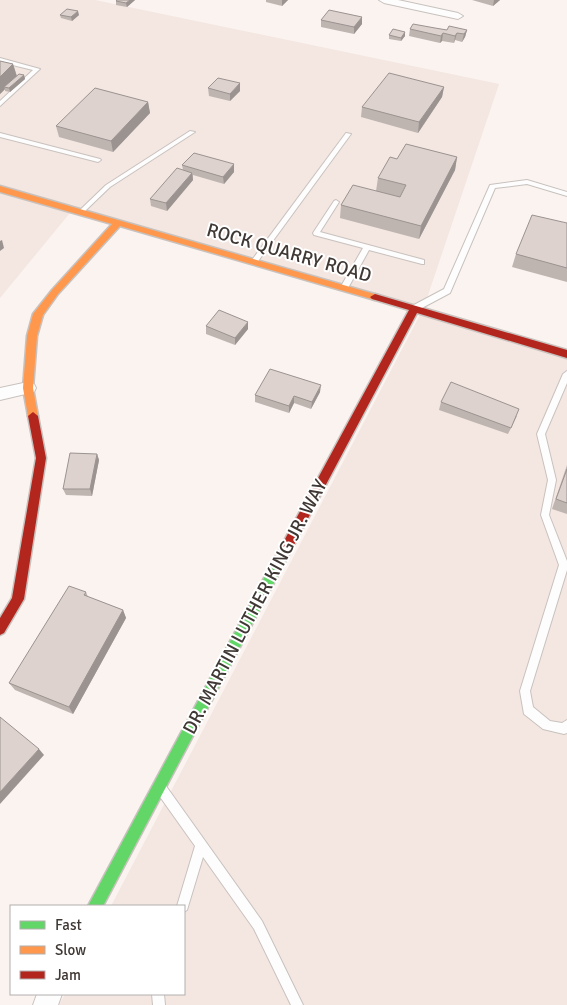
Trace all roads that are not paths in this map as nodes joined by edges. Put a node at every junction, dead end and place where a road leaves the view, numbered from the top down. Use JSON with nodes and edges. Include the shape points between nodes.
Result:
{"nodes":[{"id":1,"x":384,"y":0,"type":"edge"},
{"id":2,"x":458,"y":16,"type":"dead end"},
{"id":3,"x":0,"y":60,"type":"edge"},
{"id":4,"x":0,"y":104,"type":"edge"},
{"id":5,"x":192,"y":132,"type":"dead end"},
{"id":6,"x":348,"y":134,"type":"dead end"},
{"id":7,"x":0,"y":135,"type":"edge"},
{"id":8,"x":98,"y":160,"type":"dead end"},
{"id":9,"x":0,"y":189,"type":"edge"},
{"id":10,"x":567,"y":194,"type":"edge"},
{"id":11,"x":336,"y":202,"type":"dead end"},
{"id":12,"x":82,"y":211,"type":"junction"},
{"id":13,"x":119,"y":222,"type":"junction"},
{"id":14,"x":367,"y":247,"type":"junction"},
{"id":15,"x":254,"y":262,"type":"junction"},
{"id":16,"x":422,"y":262,"type":"dead end"},
{"id":17,"x":344,"y":288,"type":"junction"},
{"id":18,"x":415,"y":308,"type":"junction"},
{"id":19,"x":567,"y":354,"type":"edge"},
{"id":20,"x":567,"y":374,"type":"edge"},
{"id":21,"x":28,"y":388,"type":"junction"},
{"id":22,"x":0,"y":394,"type":"edge"},
{"id":23,"x":566,"y":565,"type":"edge"},
{"id":24,"x":0,"y":629,"type":"edge"},
{"id":25,"x":567,"y":725,"type":"edge"},
{"id":26,"x":159,"y":786,"type":"junction"},
{"id":27,"x":201,"y":845,"type":"junction"},
{"id":28,"x":96,"y":905,"type":"edge"},
{"id":29,"x":183,"y":905,"type":"edge"},
{"id":30,"x":297,"y":1005,"type":"edge"}],
"edges":[{"from":1,"to":2,"type":"street"},
{"from":3,"to":4,"type":"lane","via":[[37,69]]},
{"from":5,"to":12,"type":"lane","via":[[108,186]]},
{"from":6,"to":15,"type":"lane"},
{"from":7,"to":8,"type":"lane"},
{"from":9,"to":12,"type":"street","name":"ROCK QUARRY ROAD"},
{"from":10,"to":18,"type":"lane","via":[[527,182],[492,186],[447,290]]},
{"from":11,"to":14,"type":"lane","via":[[316,233]]},
{"from":12,"to":13,"type":"street","name":"ROCK QUARRY ROAD"},
{"from":13,"to":15,"type":"street","name":"ROCK QUARRY ROAD"},
{"from":13,"to":21,"type":"street","via":[[38,314],[32,336]]},
{"from":14,"to":16,"type":"lane"},
{"from":14,"to":17,"type":"lane"},
{"from":15,"to":17,"type":"street","name":"ROCK QUARRY ROAD"},
{"from":17,"to":18,"type":"street","name":"ROCK QUARRY ROAD"},
{"from":18,"to":19,"type":"street","name":"ROCK QUARRY ROAD"},
{"from":18,"to":26,"type":"street","name":"DR. MARTIN LUTHER KING JR. WAY"},
{"from":20,"to":23,"type":"lane","via":[[541,434],[552,480],[545,515]]},
{"from":21,"to":22,"type":"street"},
{"from":21,"to":24,"type":"street","via":[[41,458],[18,599]]},
{"from":23,"to":25,"type":"lane","via":[[525,691],[528,710],[534,715],[547,725],[564,729]]},
{"from":26,"to":27,"type":"lane"},
{"from":26,"to":28,"type":"street","name":"DR. MARTIN LUTHER KING JR. WAY"},
{"from":27,"to":29,"type":"lane"},
{"from":27,"to":30,"type":"lane","via":[[258,925]]}]}
